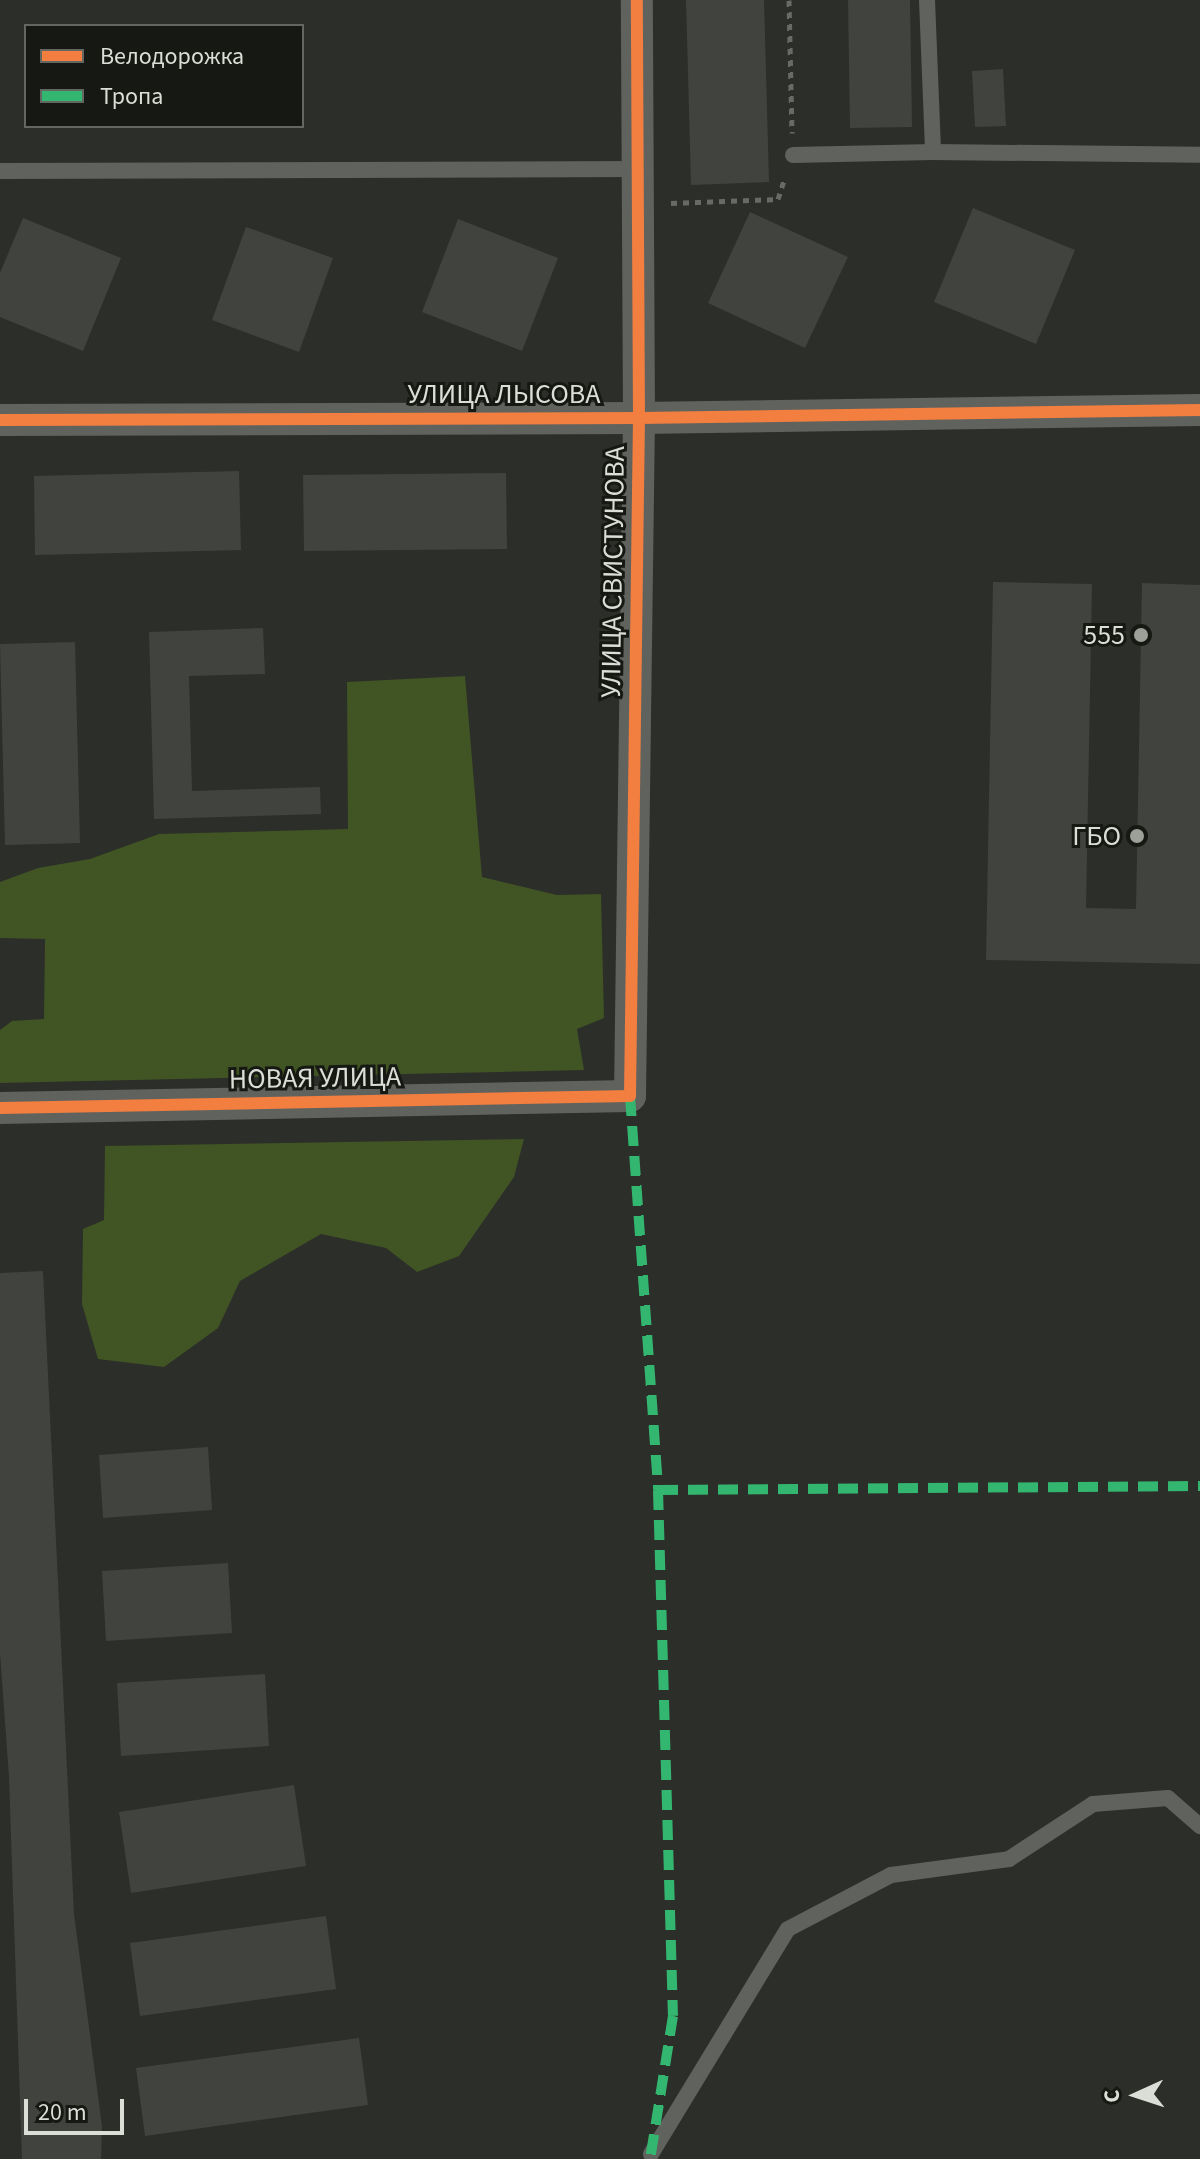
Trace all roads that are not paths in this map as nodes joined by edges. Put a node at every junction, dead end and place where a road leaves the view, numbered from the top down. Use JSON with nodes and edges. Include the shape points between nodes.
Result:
{"nodes":[{"id":1,"x":637,"y":0,"type":"edge"},
{"id":2,"x":927,"y":0,"type":"edge"},
{"id":3,"x":933,"y":152,"type":"junction"},
{"id":4,"x":793,"y":155,"type":"road end"},
{"id":5,"x":1200,"y":155,"type":"edge"},
{"id":6,"x":637,"y":169,"type":"junction"},
{"id":7,"x":0,"y":171,"type":"edge"},
{"id":8,"x":1200,"y":410,"type":"edge"},
{"id":9,"x":639,"y":418,"type":"junction"},
{"id":10,"x":0,"y":420,"type":"edge"},
{"id":11,"x":630,"y":1096,"type":"joint"},
{"id":12,"x":0,"y":1108,"type":"edge"},
{"id":13,"x":1200,"y":1826,"type":"edge"},
{"id":14,"x":651,"y":2154,"type":"dead end"}],
"edges":[{"from":1,"to":6,"type":"street","name":"УЛИЦА СВИСТУНОВА"},
{"from":2,"to":3,"type":"lane"},
{"from":3,"to":4,"type":"lane"},
{"from":3,"to":5,"type":"lane"},
{"from":6,"to":7,"type":"lane"},
{"from":6,"to":9,"type":"street","name":"УЛИЦА СВИСТУНОВА"},
{"from":8,"to":9,"type":"street","name":"УЛИЦА ЛЫСОВА"},
{"from":9,"to":10,"type":"street","name":"УЛИЦА ЛЫСОВА"},
{"from":9,"to":11,"type":"street","name":"УЛИЦА СВИСТУНОВА"},
{"from":11,"to":12,"type":"street","name":"НОВАЯ УЛИЦА"},
{"from":13,"to":14,"type":"lane","via":[[1168,1798],[1093,1804],[1009,1859],[891,1875],[788,1929]]}]}
